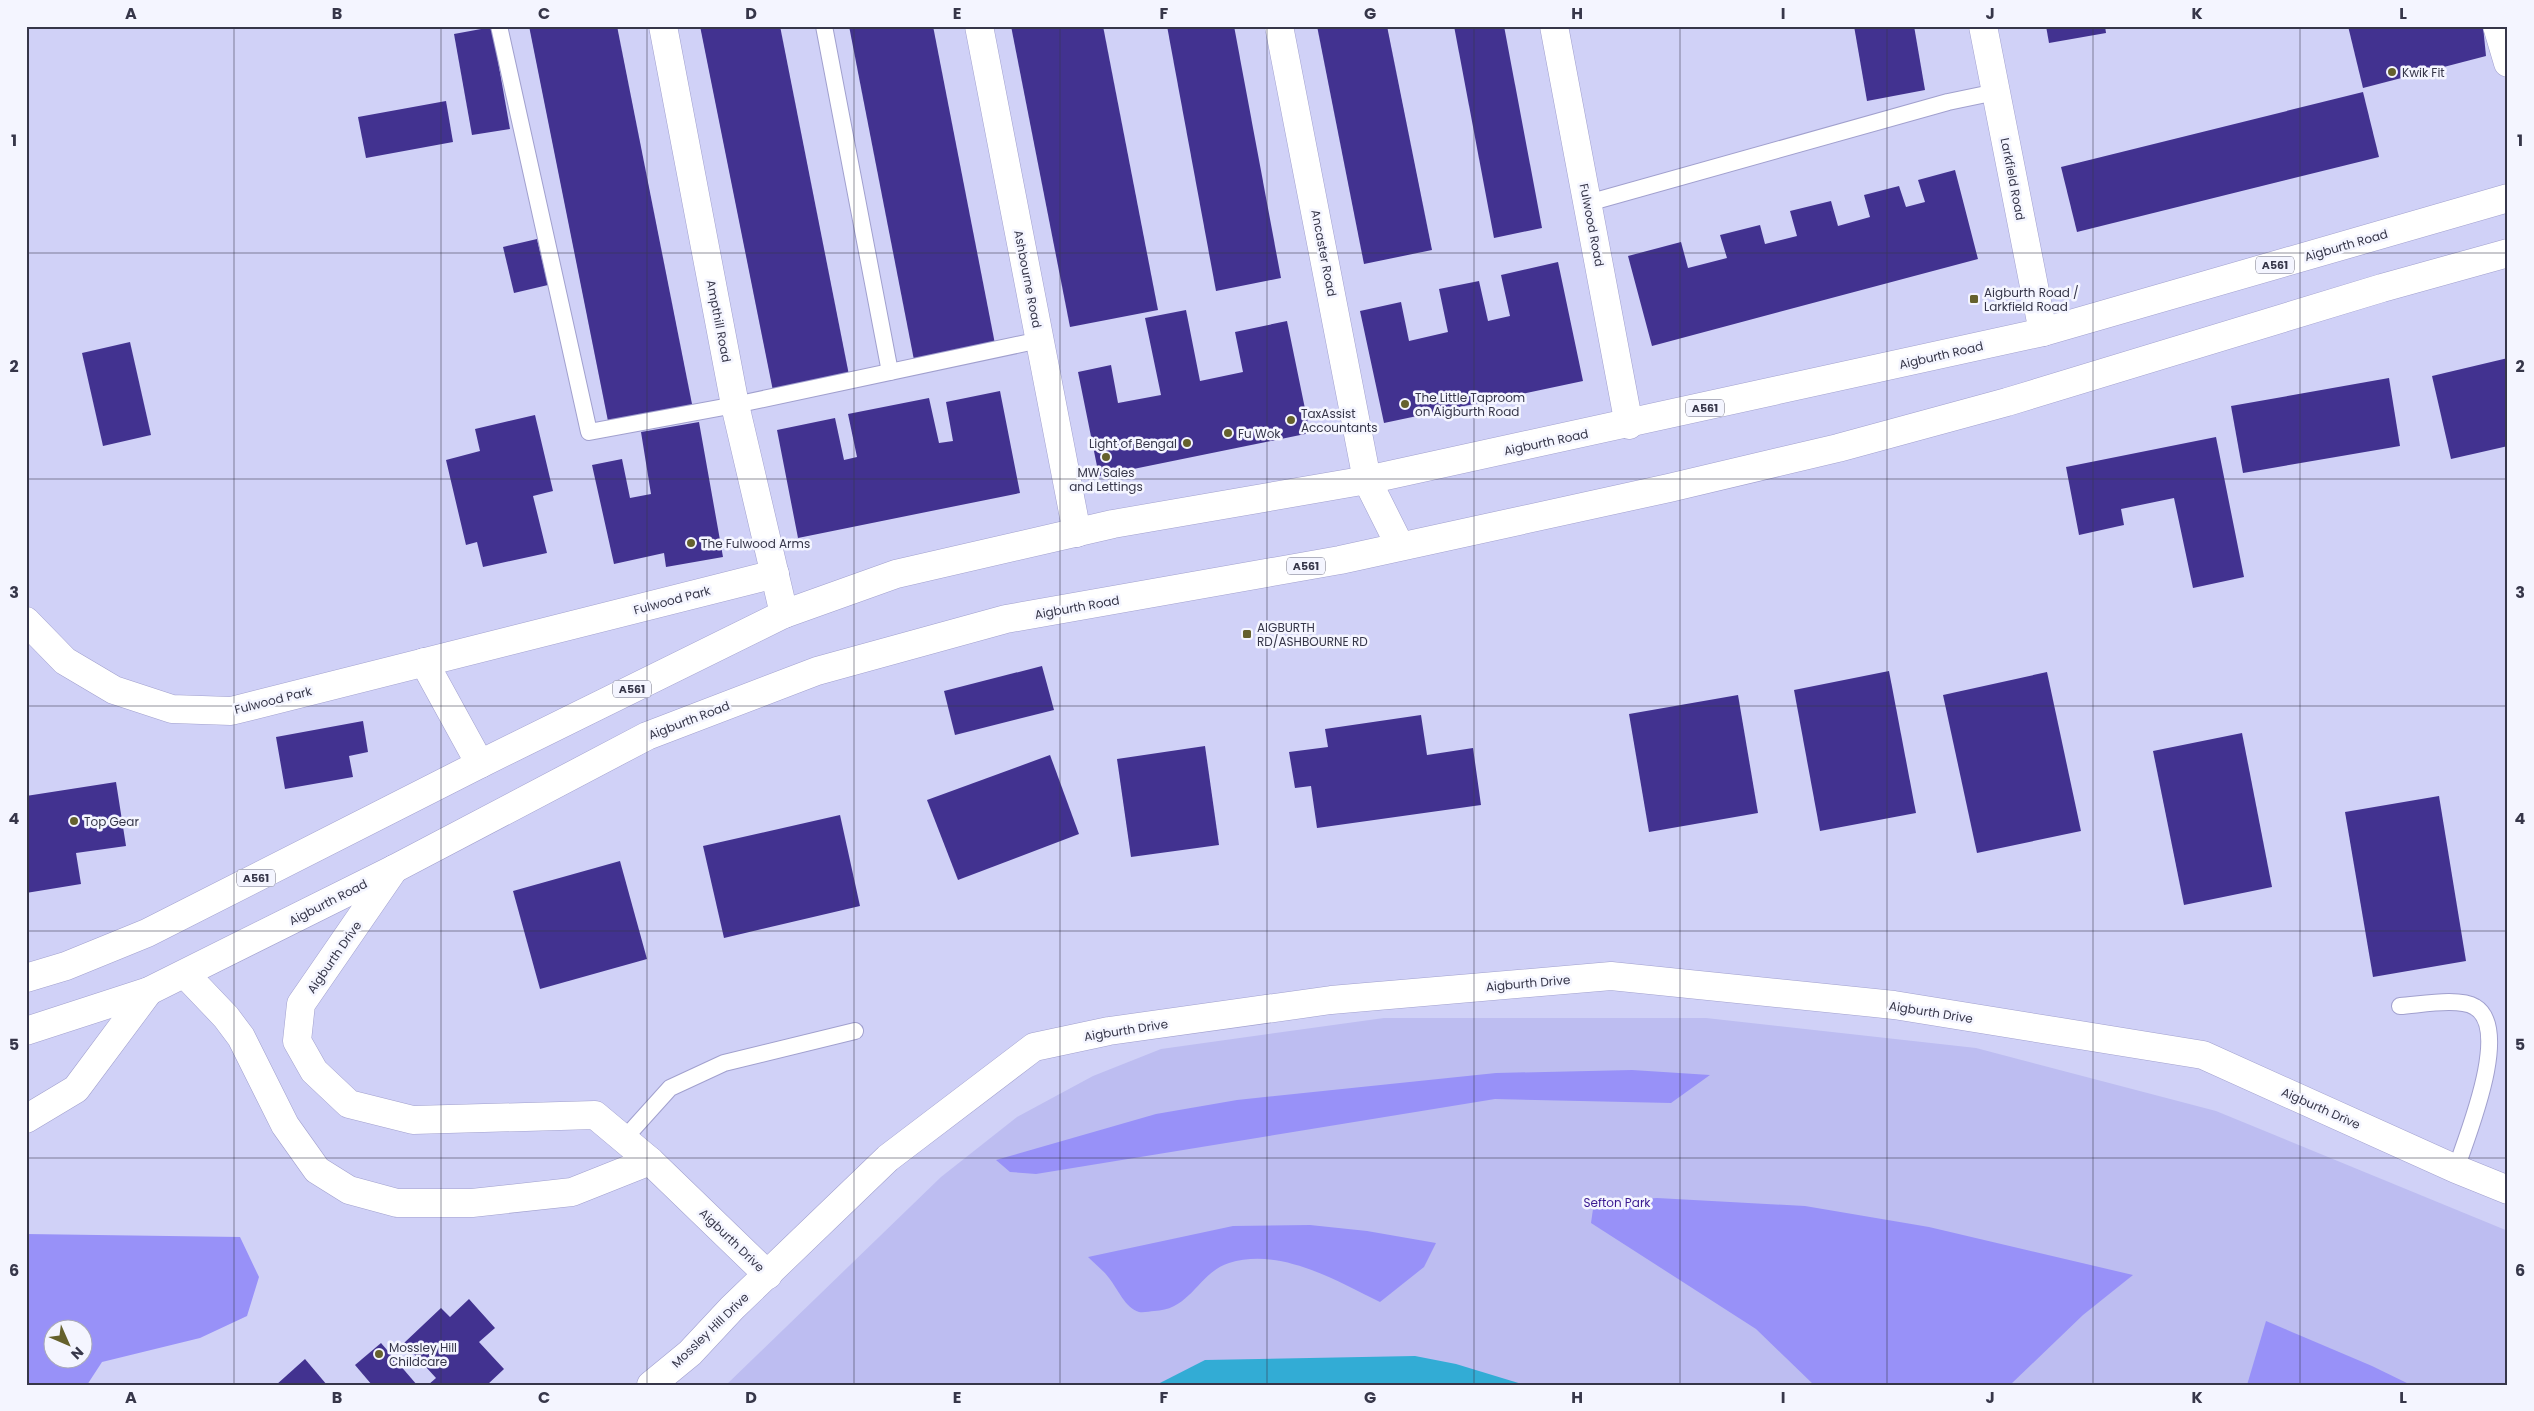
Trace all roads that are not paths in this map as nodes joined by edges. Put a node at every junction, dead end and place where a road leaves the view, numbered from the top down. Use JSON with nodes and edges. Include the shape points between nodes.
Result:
{"nodes":[{"id":1,"x":499,"y":26,"type":"edge"},
{"id":2,"x":663,"y":26,"type":"edge"},
{"id":3,"x":824,"y":26,"type":"edge"},
{"id":4,"x":979,"y":26,"type":"edge"},
{"id":5,"x":1279,"y":26,"type":"edge"},
{"id":6,"x":1554,"y":26,"type":"edge"},
{"id":7,"x":1983,"y":26,"type":"edge"},
{"id":8,"x":2497,"y":26,"type":"edge"},
{"id":9,"x":2508,"y":63,"type":"edge"},
{"id":10,"x":1996,"y":92,"type":"junction"},
{"id":11,"x":2508,"y":198,"type":"edge"},
{"id":12,"x":1588,"y":203,"type":"junction"},
{"id":13,"x":2508,"y":253,"type":"edge"},
{"id":14,"x":2043,"y":332,"type":"junction"},
{"id":15,"x":1040,"y":340,"type":"junction"},
{"id":16,"x":890,"y":372,"type":"junction"},
{"id":17,"x":735,"y":406,"type":"junction"},
{"id":18,"x":1629,"y":425,"type":"junction"},
{"id":19,"x":1366,"y":480,"type":"junction"},
{"id":20,"x":1077,"y":532,"type":"junction"},
{"id":21,"x":1400,"y":546,"type":"junction"},
{"id":22,"x":774,"y":574,"type":"junction"},
{"id":23,"x":784,"y":614,"type":"junction"},
{"id":24,"x":26,"y":621,"type":"edge"},
{"id":25,"x":424,"y":662,"type":"junction"},
{"id":26,"x":480,"y":764,"type":"junction"},
{"id":27,"x":394,"y":869,"type":"junction"},
{"id":28,"x":186,"y":974,"type":"junction"},
{"id":29,"x":26,"y":978,"type":"edge"},
{"id":30,"x":150,"y":991,"type":"junction"},
{"id":31,"x":2400,"y":1006,"type":"dead end"},
{"id":32,"x":26,"y":1031,"type":"edge"},
{"id":33,"x":855,"y":1031,"type":"dead end"},
{"id":34,"x":26,"y":1119,"type":"edge"},
{"id":35,"x":624,"y":1139,"type":"junction"},
{"id":36,"x":650,"y":1161,"type":"junction"},
{"id":37,"x":2456,"y":1169,"type":"junction"},
{"id":38,"x":2508,"y":1190,"type":"edge"},
{"id":39,"x":768,"y":1275,"type":"junction"},
{"id":40,"x":651,"y":1385,"type":"edge"}],
"edges":[{"from":1,"to":17,"type":"lane","via":[[589,432]]},
{"from":2,"to":17,"type":"main road","name":"Ampthill Road"},
{"from":3,"to":16,"type":"lane"},
{"from":4,"to":15,"type":"main road","name":"Ashbourne Road"},
{"from":5,"to":19,"type":"main road","name":"Ancaster Road"},
{"from":6,"to":12,"type":"main road","name":"Fulwood Road"},
{"from":7,"to":10,"type":"main road","name":"Larkfield Road"},
{"from":8,"to":9,"type":"main road"},
{"from":10,"to":12,"type":"lane","via":[[1948,102]]},
{"from":10,"to":14,"type":"main road","name":"Larkfield Road"},
{"from":11,"to":14,"type":"main road","name":"Aigburth Road","number":"A561"},
{"from":12,"to":18,"type":"main road","name":"Fulwood Road"},
{"from":13,"to":21,"type":"main road","name":"Aigburth Road","number":"A561","via":[[2007,402],[1838,448]]},
{"from":14,"to":18,"type":"main road","name":"Aigburth Road","number":"A561"},
{"from":15,"to":16,"type":"lane"},
{"from":15,"to":20,"type":"main road","name":"Ashbourne Road"},
{"from":16,"to":17,"type":"lane"},
{"from":17,"to":22,"type":"main road","name":"Ampthill Road"},
{"from":18,"to":19,"type":"main road","name":"Aigburth Road","number":"A561"},
{"from":19,"to":20,"type":"main road","name":"Aigburth Road","number":"A561"},
{"from":19,"to":21,"type":"main road"},
{"from":20,"to":23,"type":"main road","name":"Aigburth Road","number":"A561","via":[[896,574]]},
{"from":21,"to":27,"type":"main road","name":"Aigburth Road","number":"A561","via":[[1340,560],[1006,620],[817,671],[647,736]]},
{"from":22,"to":23,"type":"main road","name":"Ampthill Road"},
{"from":22,"to":25,"type":"main road","name":"Fulwood Park"},
{"from":23,"to":26,"type":"main road","name":"Aigburth Road","number":"A561"},
{"from":24,"to":25,"type":"main road","name":"Fulwood Park","via":[[65,661],[114,690],[172,709],[231,711]]},
{"from":25,"to":26,"type":"main road"},
{"from":26,"to":29,"type":"main road","name":"Aigburth Road","number":"A561","via":[[147,933],[66,966]]},
{"from":27,"to":28,"type":"main road","name":"Aigburth Road","number":"A561"},
{"from":27,"to":35,"type":"main road","name":"Aigburth Drive","via":[[301,1004],[297,1041],[314,1071],[349,1104],[413,1120],[595,1115]]},
{"from":28,"to":30,"type":"main road","name":"Aigburth Road","number":"A561"},
{"from":28,"to":36,"type":"main road","via":[[241,1037],[285,1125],[317,1170],[349,1190],[397,1203],[481,1202],[572,1192]]},
{"from":30,"to":32,"type":"main road","name":"Aigburth Road","number":"A561"},
{"from":30,"to":34,"type":"main road","via":[[76,1089]]},
{"from":31,"to":37,"type":"lane","via":[[2465,1002],[2477,1008],[2486,1022],[2488,1068]]},
{"from":33,"to":35,"type":"lane","via":[[724,1063],[670,1088]]},
{"from":35,"to":36,"type":"main road","name":"Aigburth Drive"},
{"from":36,"to":39,"type":"main road","name":"Aigburth Drive"},
{"from":37,"to":38,"type":"main road","name":"Aigburth Drive"},
{"from":37,"to":39,"type":"main road","name":"Aigburth Drive","via":[[2203,1055],[1894,1005],[1612,976],[1332,1000],[1109,1031],[1034,1047],[888,1158]]},
{"from":39,"to":40,"type":"main road","name":"Mossley Hill Drive","via":[[690,1353]]}]}
